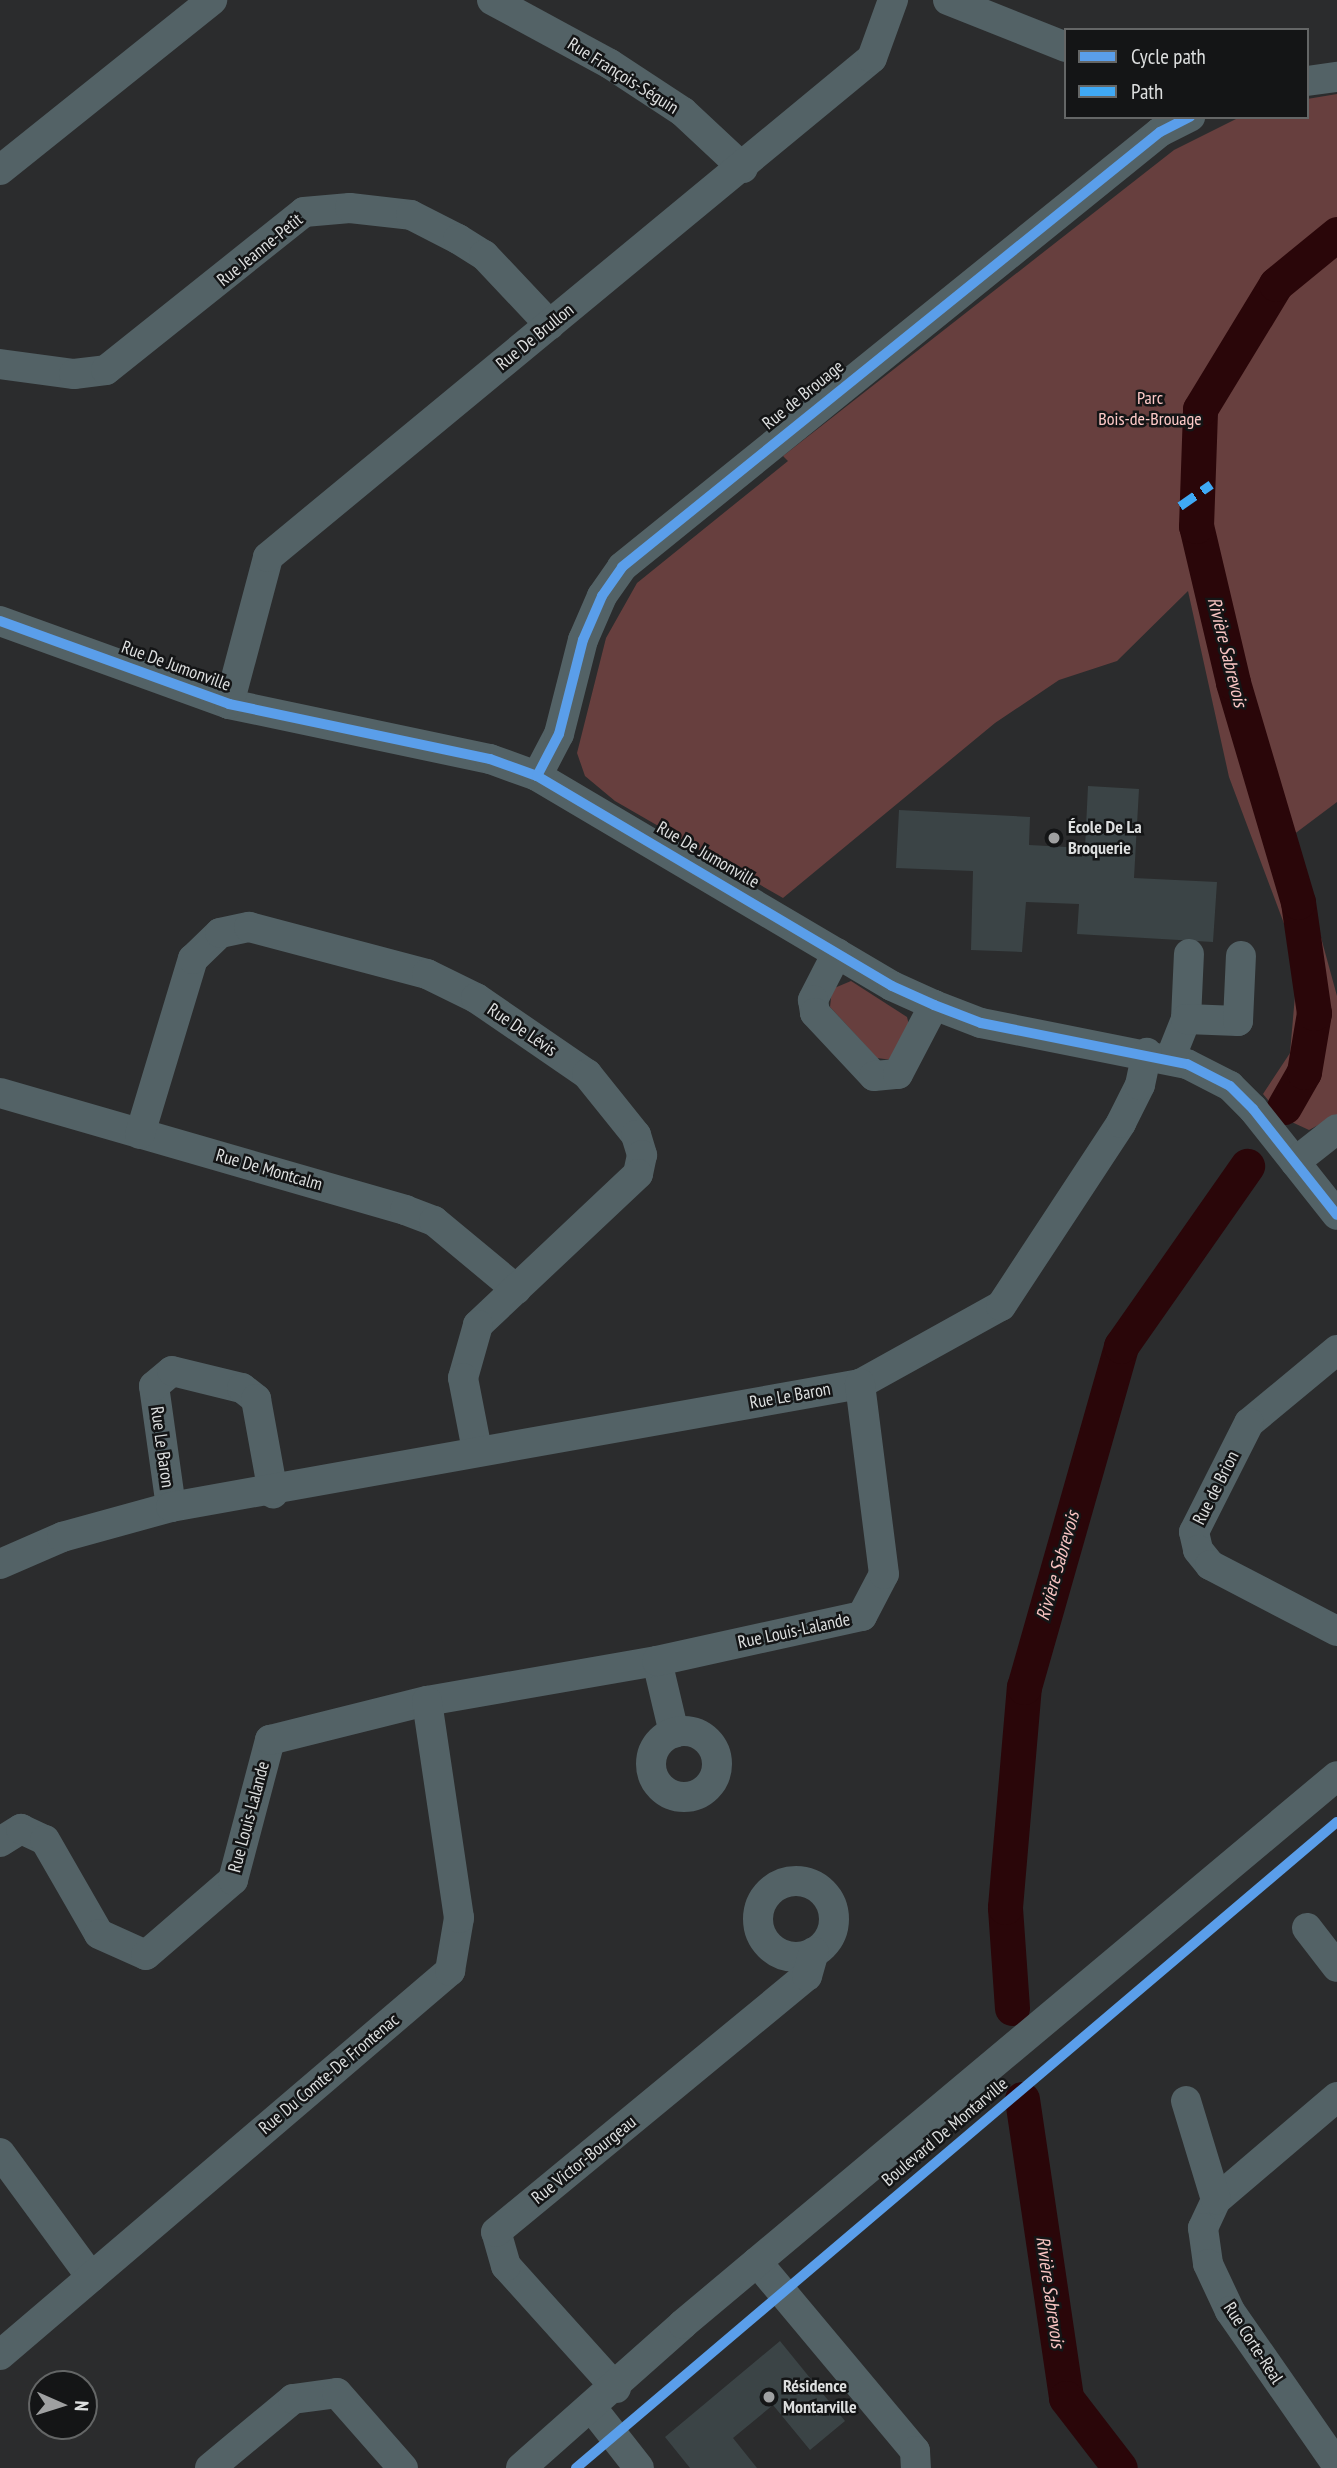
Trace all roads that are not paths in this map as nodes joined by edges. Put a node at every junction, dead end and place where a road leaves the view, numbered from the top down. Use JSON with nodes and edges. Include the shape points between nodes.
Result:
{"nodes":[{"id":1,"x":212,"y":0,"type":"edge"},
{"id":2,"x":492,"y":0,"type":"edge"},
{"id":3,"x":893,"y":0,"type":"edge"},
{"id":4,"x":948,"y":0,"type":"edge"},
{"id":5,"x":1064,"y":46,"type":"edge"},
{"id":6,"x":1337,"y":77,"type":"edge"},
{"id":7,"x":1309,"y":80,"type":"edge"},
{"id":8,"x":1181,"y":119,"type":"edge"},
{"id":9,"x":1153,"y":125,"type":"edge"},
{"id":10,"x":743,"y":168,"type":"junction"},
{"id":11,"x":0,"y":170,"type":"edge"},
{"id":12,"x":550,"y":325,"type":"junction"},
{"id":13,"x":0,"y":364,"type":"edge"},
{"id":14,"x":0,"y":621,"type":"edge"},
{"id":15,"x":229,"y":704,"type":"junction"},
{"id":16,"x":537,"y":776,"type":"junction"},
{"id":17,"x":837,"y":953,"type":"junction"},
{"id":18,"x":1189,"y":954,"type":"dead end"},
{"id":19,"x":1241,"y":956,"type":"dead end"},
{"id":20,"x":933,"y":1005,"type":"junction"},
{"id":21,"x":1186,"y":1019,"type":"junction"},
{"id":22,"x":1159,"y":1056,"type":"junction"},
{"id":23,"x":0,"y":1093,"type":"edge"},
{"id":24,"x":1337,"y":1129,"type":"edge"},
{"id":25,"x":140,"y":1133,"type":"junction"},
{"id":26,"x":1295,"y":1162,"type":"junction"},
{"id":27,"x":1337,"y":1215,"type":"edge"},
{"id":28,"x":516,"y":1289,"type":"junction"},
{"id":29,"x":1337,"y":1350,"type":"edge"},
{"id":30,"x":860,"y":1384,"type":"junction"},
{"id":31,"x":477,"y":1450,"type":"junction"},
{"id":32,"x":272,"y":1493,"type":"junction"},
{"id":33,"x":171,"y":1507,"type":"junction"},
{"id":34,"x":0,"y":1564,"type":"edge"},
{"id":35,"x":1337,"y":1631,"type":"edge"},
{"id":36,"x":657,"y":1661,"type":"junction"},
{"id":37,"x":427,"y":1701,"type":"junction"},
{"id":38,"x":674,"y":1733,"type":"dead end"},
{"id":39,"x":1337,"y":1776,"type":"edge"},
{"id":40,"x":0,"y":1842,"type":"edge"},
{"id":41,"x":1307,"y":1928,"type":"dead end"},
{"id":42,"x":814,"y":1952,"type":"dead end"},
{"id":43,"x":1337,"y":1967,"type":"edge"},
{"id":44,"x":1337,"y":2097,"type":"edge"},
{"id":45,"x":1186,"y":2101,"type":"dead end"},
{"id":46,"x":0,"y":2153,"type":"edge"},
{"id":47,"x":1216,"y":2200,"type":"junction"},
{"id":48,"x":757,"y":2262,"type":"junction"},
{"id":49,"x":91,"y":2277,"type":"junction"},
{"id":50,"x":0,"y":2355,"type":"edge"},
{"id":51,"x":616,"y":2388,"type":"junction"},
{"id":52,"x":592,"y":2408,"type":"junction"},
{"id":53,"x":1337,"y":2465,"type":"edge"},
{"id":54,"x":210,"y":2468,"type":"edge"},
{"id":55,"x":403,"y":2468,"type":"edge"},
{"id":56,"x":521,"y":2468,"type":"edge"},
{"id":57,"x":639,"y":2468,"type":"edge"},
{"id":58,"x":916,"y":2468,"type":"edge"}],
"edges":[{"from":1,"to":11,"type":"street"},
{"from":2,"to":10,"type":"street","name":"Rue François-Séguin","via":[[610,64],[683,112]]},
{"from":3,"to":10,"type":"street","name":"Rue De Brullon","via":[[872,58]]},
{"from":4,"to":5,"type":"street"},
{"from":6,"to":7,"type":"street"},
{"from":8,"to":9,"type":"street","name":"Rue de Brouage"},
{"from":9,"to":16,"type":"street","name":"Rue de Brouage","via":[[622,567],[602,596],[583,640],[559,734]]},
{"from":10,"to":12,"type":"street","name":"Rue De Brullon"},
{"from":12,"to":13,"type":"street","name":"Rue Jeanne-Petit","via":[[484,256],[458,239],[411,215],[350,208],[304,212],[106,370],[74,374]]},
{"from":12,"to":15,"type":"street","name":"Rue De Brullon","via":[[268,557]]},
{"from":14,"to":15,"type":"street","name":"Rue De Jumonville"},
{"from":15,"to":16,"type":"street","name":"Rue De Jumonville","via":[[490,759]]},
{"from":16,"to":17,"type":"street","name":"Rue De Jumonville"},
{"from":17,"to":20,"type":"street","name":"Rue De Jumonville"},
{"from":17,"to":20,"type":"street","via":[[813,1000],[815,1013],[874,1076],[898,1074]]},
{"from":18,"to":21,"type":"street","name":"Rue Le Baron"},
{"from":19,"to":21,"type":"street","via":[[1238,1021]]},
{"from":20,"to":22,"type":"street","name":"Rue De Jumonville","via":[[981,1023]]},
{"from":21,"to":22,"type":"street","name":"Rue Le Baron"},
{"from":22,"to":26,"type":"street","name":"Rue De Jumonville","via":[[1230,1086]]},
{"from":22,"to":30,"type":"street","name":"Rue Le Baron","via":[[1121,1123],[1001,1306]]},
{"from":23,"to":25,"type":"street","name":"Rue De Montcalm"},
{"from":24,"to":26,"type":"street"},
{"from":25,"to":28,"type":"street","name":"Rue De Montcalm","via":[[425,1217]]},
{"from":25,"to":28,"type":"street","name":"Rue De Lévis","via":[[192,958],[220,933],[249,927],[427,974],[476,998],[587,1074],[639,1145],[638,1174]]},
{"from":26,"to":27,"type":"street","name":"Rue De Jumonville"},
{"from":28,"to":31,"type":"street","name":"Rue De Lévis","via":[[478,1325],[466,1358],[463,1378]]},
{"from":29,"to":35,"type":"street","name":"Rue de Brion","via":[[1249,1423],[1194,1532],[1198,1550],[1210,1565]]},
{"from":30,"to":31,"type":"street","name":"Rue Le Baron"},
{"from":30,"to":36,"type":"street","name":"Rue Louis-Lalande","via":[[884,1574],[862,1616]]},
{"from":31,"to":32,"type":"street","name":"Rue Le Baron"},
{"from":32,"to":33,"type":"street","name":"Rue Le Baron"},
{"from":32,"to":33,"type":"street","name":"Rue Le Baron","via":[[256,1399],[242,1388],[172,1371],[154,1386]]},
{"from":33,"to":34,"type":"street","name":"Rue Le Baron","via":[[62,1537]]},
{"from":36,"to":37,"type":"street","name":"Rue Louis-Lalande"},
{"from":36,"to":38,"type":"street"},
{"from":37,"to":40,"type":"street","name":"Rue Louis-Lalande","via":[[270,1740],[233,1880],[146,1955],[99,1934],[45,1840],[21,1829]]},
{"from":37,"to":49,"type":"street","name":"Rue Du Comte-De Frontenac","via":[[459,1918],[450,1971]]},
{"from":39,"to":48,"type":"street","name":"Boulevard De Montarville"},
{"from":41,"to":43,"type":"street"},
{"from":42,"to":51,"type":"street","name":"Rue Victor-Bourgeau","via":[[807,1976],[496,2232],[506,2266]]},
{"from":44,"to":47,"type":"street","name":"Rue Corte-Real"},
{"from":45,"to":47,"type":"street"},
{"from":46,"to":49,"type":"street"},
{"from":47,"to":53,"type":"street","name":"Rue Corte-Real","via":[[1203,2228],[1214,2276],[1230,2312]]},
{"from":48,"to":51,"type":"street","name":"Boulevard De Montarville"},
{"from":48,"to":58,"type":"street","via":[[915,2451]]},
{"from":49,"to":50,"type":"street","name":"Rue Du Comte-De Frontenac"},
{"from":51,"to":52,"type":"street","name":"Boulevard De Montarville"},
{"from":52,"to":56,"type":"street","name":"Boulevard De Montarville"},
{"from":52,"to":57,"type":"street"},
{"from":54,"to":55,"type":"street","via":[[293,2399],[337,2393]]}]}
